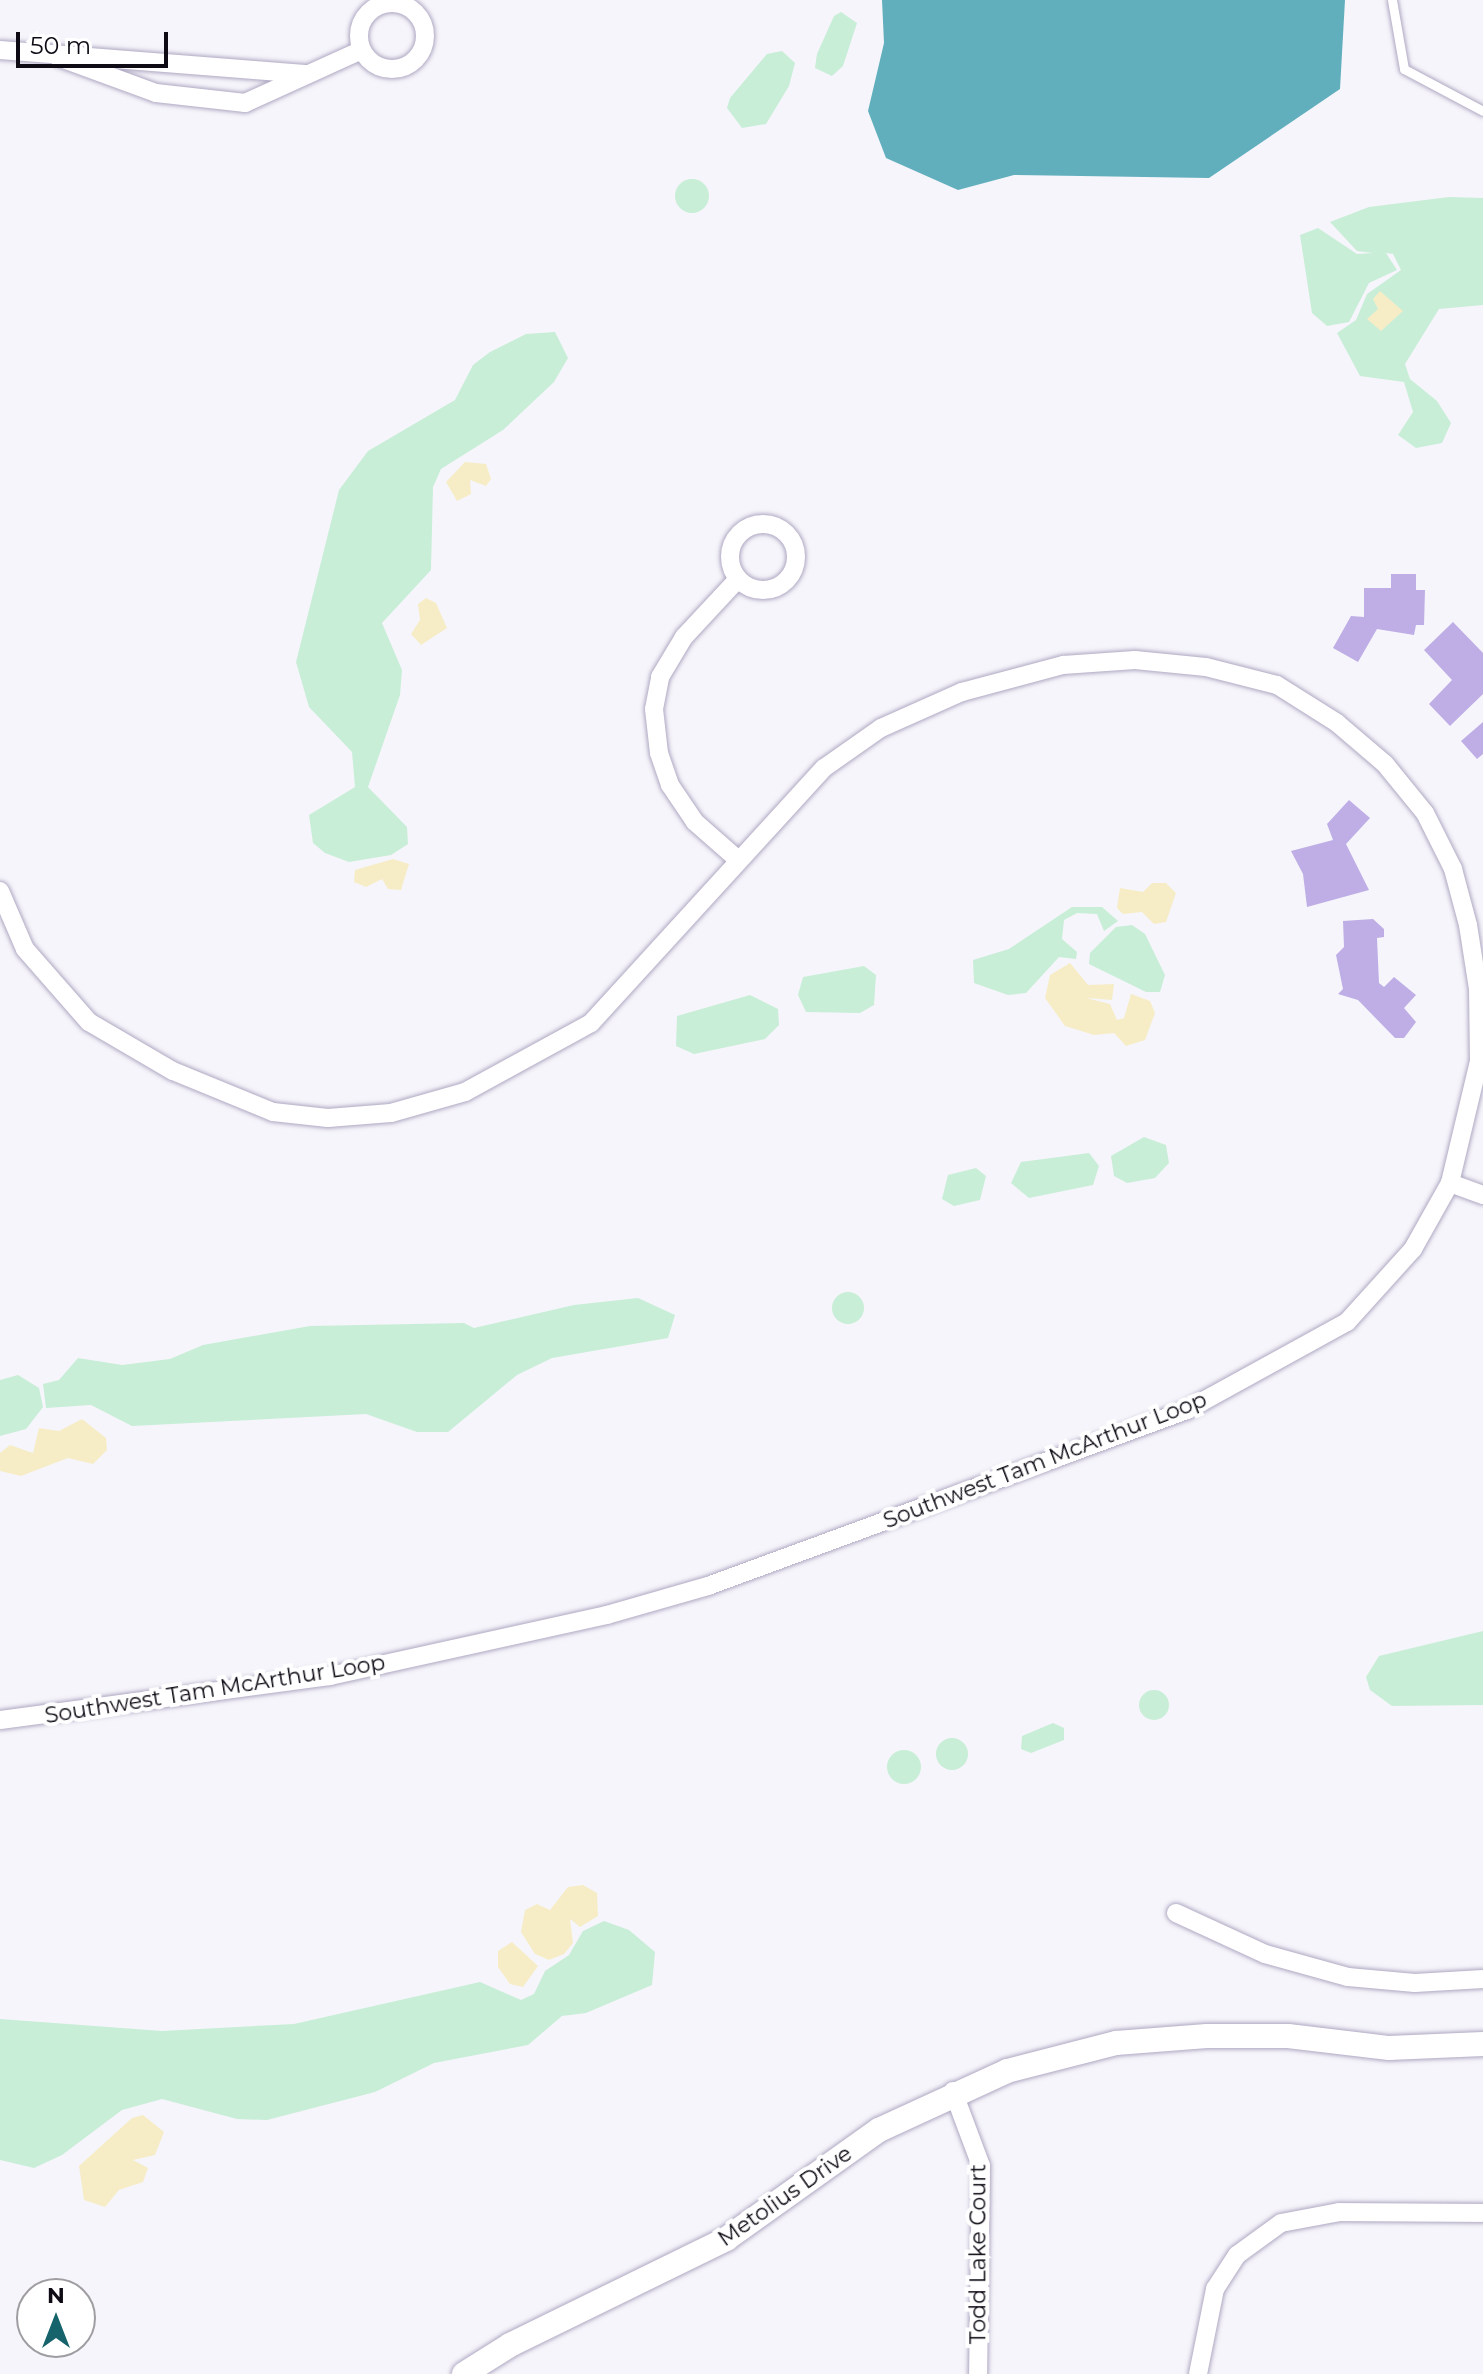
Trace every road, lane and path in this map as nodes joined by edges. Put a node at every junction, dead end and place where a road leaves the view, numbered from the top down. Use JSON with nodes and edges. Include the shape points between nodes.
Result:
{"nodes":[{"id":1,"x":1392,"y":0,"type":"edge"},
{"id":2,"x":0,"y":50,"type":"edge"},
{"id":3,"x":362,"y":50,"type":"dead end"},
{"id":4,"x":58,"y":57,"type":"junction"},
{"id":5,"x":311,"y":74,"type":"junction"},
{"id":6,"x":1483,"y":111,"type":"edge"},
{"id":7,"x":738,"y":579,"type":"dead end"},
{"id":8,"x":736,"y":858,"type":"junction"},
{"id":9,"x":0,"y":891,"type":"edge"},
{"id":10,"x":1450,"y":1183,"type":"junction"},
{"id":11,"x":1483,"y":1195,"type":"edge"},
{"id":12,"x":0,"y":1720,"type":"edge"},
{"id":13,"x":1176,"y":1913,"type":"dead end"},
{"id":14,"x":1483,"y":1979,"type":"edge"},
{"id":15,"x":1483,"y":2044,"type":"edge"},
{"id":16,"x":953,"y":2091,"type":"junction"},
{"id":17,"x":1483,"y":2213,"type":"edge"},
{"id":18,"x":464,"y":2374,"type":"edge"},
{"id":19,"x":978,"y":2374,"type":"edge"},
{"id":20,"x":1198,"y":2374,"type":"edge"}],
"edges":[{"from":1,"to":6,"type":"lane","via":[[1404,69]]},
{"from":2,"to":4,"type":"street"},
{"from":3,"to":5,"type":"street"},
{"from":4,"to":5,"type":"street"},
{"from":4,"to":5,"type":"street","via":[[156,93],[245,103]]},
{"from":7,"to":8,"type":"street","via":[[684,637],[660,677],[654,709],[670,785],[695,822]]},
{"from":8,"to":9,"type":"street","name":"Southwest Tam McArthur Loop","via":[[591,1023],[465,1092],[391,1113],[328,1118],[273,1112],[173,1071],[89,1022],[25,949]]},
{"from":8,"to":10,"type":"street","name":"Southwest Tam McArthur Loop","via":[[824,768],[881,728],[962,692],[1063,665],[1135,660],[1206,667],[1277,685],[1337,723],[1385,764],[1425,813],[1453,869],[1478,989],[1479,1061]]},
{"from":10,"to":11,"type":"street"},
{"from":10,"to":12,"type":"street","name":"Southwest Tam McArthur Loop","via":[[1413,1249],[1347,1322],[1279,1365],[1172,1416],[708,1586],[607,1615],[330,1676]]},
{"from":13,"to":14,"type":"street","via":[[1265,1954],[1348,1977],[1415,1983]]},
{"from":15,"to":16,"type":"street","name":"Metolius Drive","via":[[1389,2048],[1288,2036],[1116,2043]]},
{"from":16,"to":18,"type":"street","name":"Metolius Drive","via":[[879,2130],[726,2239],[523,2338]]},
{"from":16,"to":19,"type":"street","name":"Todd Lake Court","via":[[981,2166]]},
{"from":17,"to":20,"type":"street","via":[[1339,2212],[1281,2223],[1237,2255],[1215,2289]]}]}
